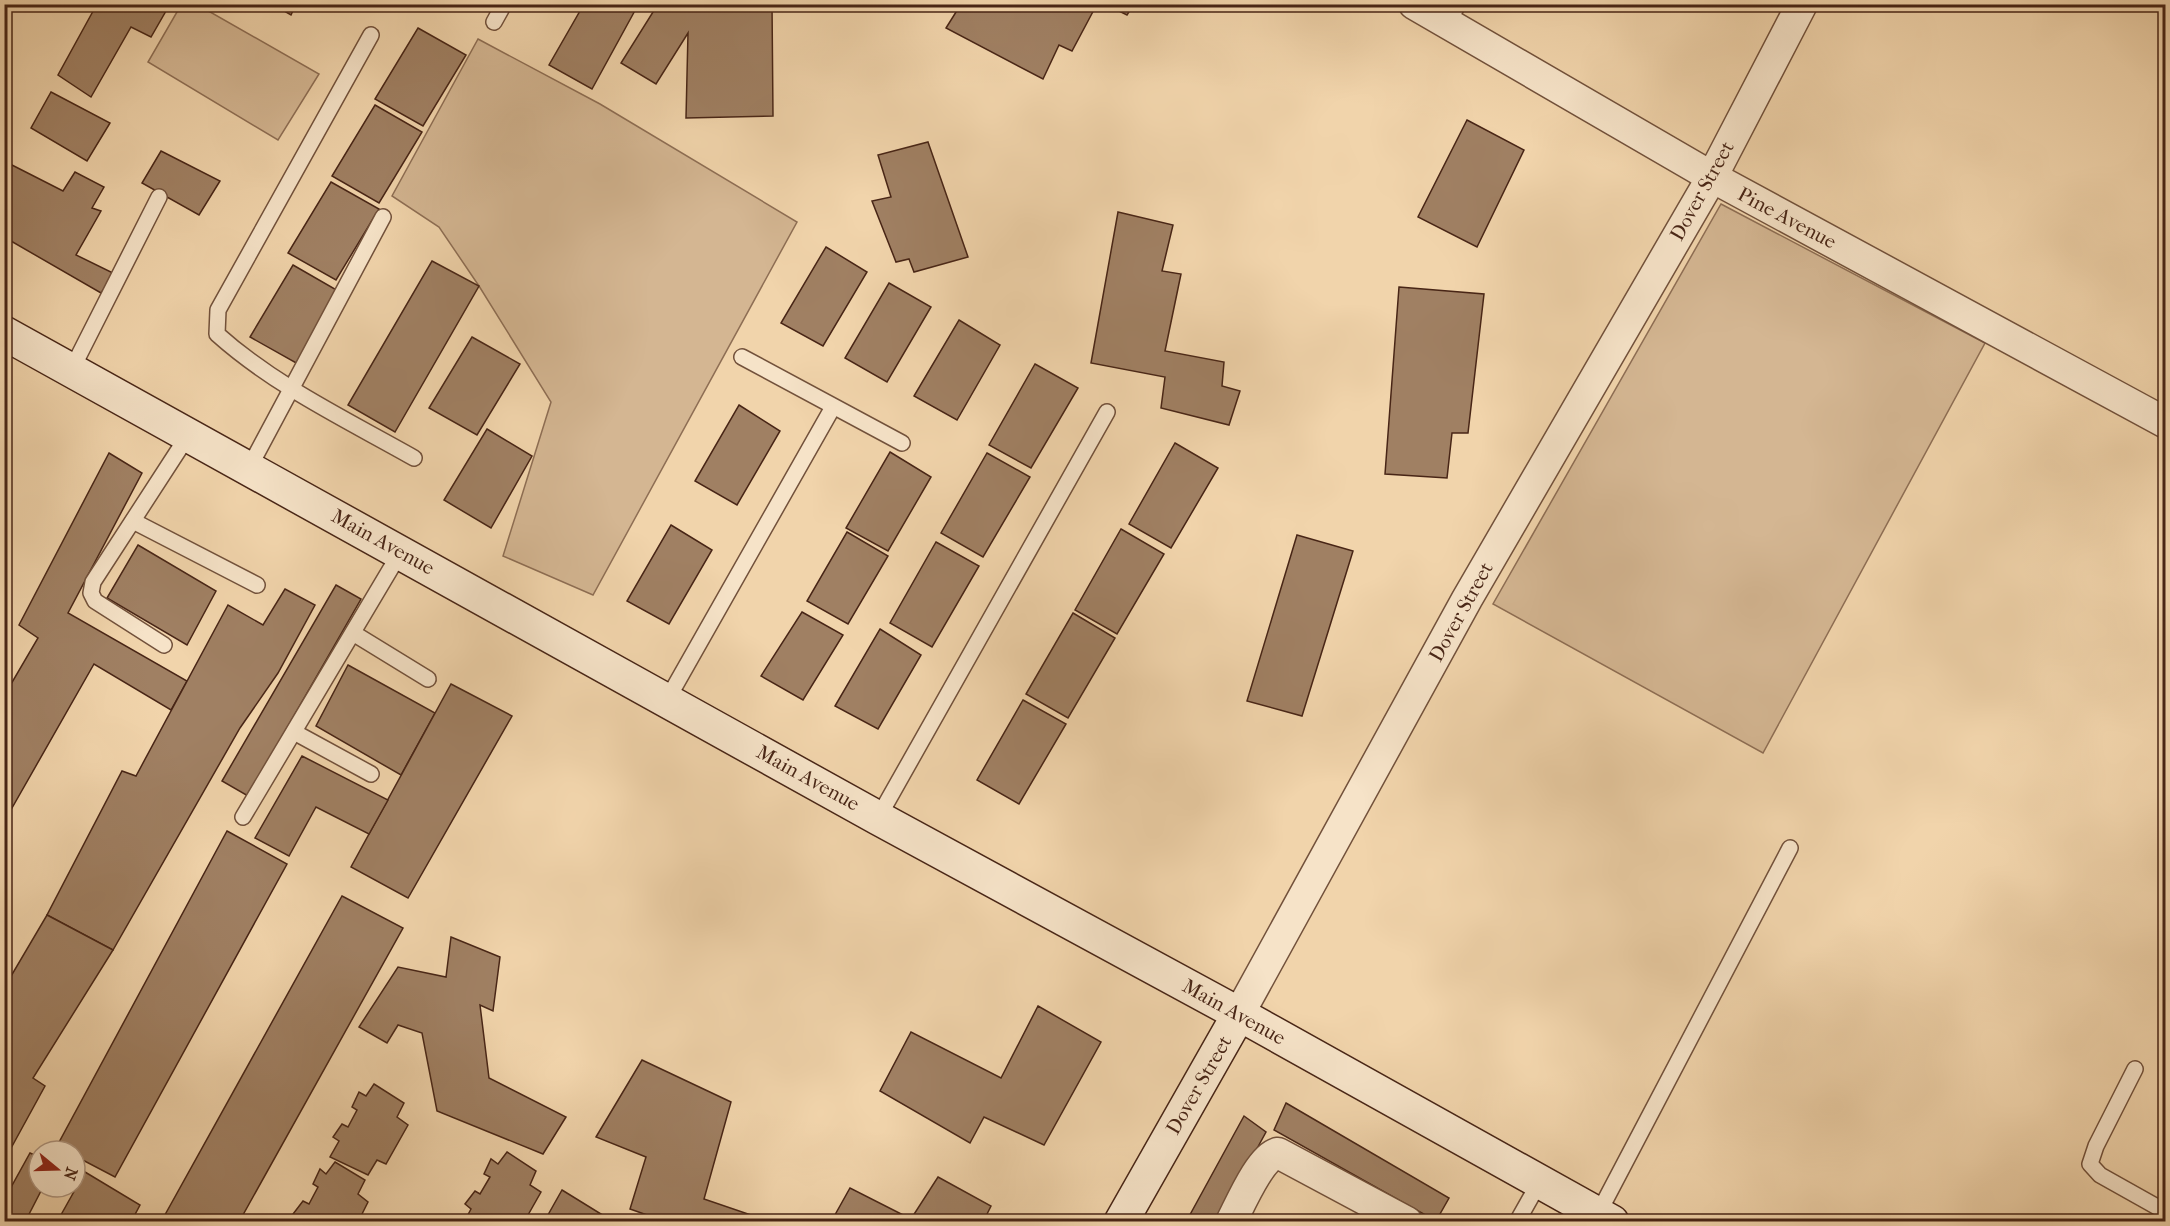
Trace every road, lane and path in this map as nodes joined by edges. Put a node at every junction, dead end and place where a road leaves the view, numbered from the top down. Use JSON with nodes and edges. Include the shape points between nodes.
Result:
{"nodes":[{"id":1,"x":504,"y":4,"type":"edge"},
{"id":2,"x":1414,"y":4,"type":"edge"},
{"id":3,"x":1802,"y":4,"type":"edge"},
{"id":4,"x":1453,"y":14,"type":"edge"},
{"id":5,"x":494,"y":22,"type":"dead end"},
{"id":6,"x":371,"y":35,"type":"dead end"},
{"id":7,"x":1712,"y":177,"type":"junction"},
{"id":8,"x":159,"y":197,"type":"dead end"},
{"id":9,"x":383,"y":217,"type":"dead end"},
{"id":10,"x":4,"y":333,"type":"edge"},
{"id":11,"x":742,"y":357,"type":"dead end"},
{"id":12,"x":72,"y":369,"type":"junction"},
{"id":13,"x":291,"y":389,"type":"junction"},
{"id":14,"x":833,"y":407,"type":"junction"},
{"id":15,"x":1107,"y":412,"type":"dead end"},
{"id":16,"x":2166,"y":423,"type":"edge"},
{"id":17,"x":189,"y":434,"type":"junction"},
{"id":18,"x":902,"y":442,"type":"dead end"},
{"id":19,"x":414,"y":458,"type":"dead end"},
{"id":20,"x":249,"y":468,"type":"junction"},
{"id":21,"x":133,"y":520,"type":"junction"},
{"id":22,"x":400,"y":552,"type":"junction"},
{"id":23,"x":257,"y":585,"type":"dead end"},
{"id":24,"x":352,"y":633,"type":"junction"},
{"id":25,"x":164,"y":645,"type":"dead end"},
{"id":26,"x":428,"y":679,"type":"dead end"},
{"id":27,"x":667,"y":700,"type":"junction"},
{"id":28,"x":294,"y":732,"type":"junction"},
{"id":29,"x":371,"y":774,"type":"dead end"},
{"id":30,"x":243,"y":817,"type":"dead end"},
{"id":31,"x":878,"y":818,"type":"junction"},
{"id":32,"x":1790,"y":848,"type":"dead end"},
{"id":33,"x":1239,"y":1014,"type":"junction"},
{"id":34,"x":2135,"y":1070,"type":"dead end"},
{"id":35,"x":1540,"y":1181,"type":"junction"},
{"id":36,"x":2166,"y":1212,"type":"edge"},
{"id":37,"x":1605,"y":1218,"type":"edge"},
{"id":38,"x":1121,"y":1221,"type":"edge"},
{"id":39,"x":1231,"y":1221,"type":"edge"},
{"id":40,"x":1407,"y":1221,"type":"edge"},
{"id":41,"x":1517,"y":1221,"type":"edge"}],
"edges":[{"from":1,"to":5,"type":"lane"},
{"from":2,"to":4,"type":"street","name":"Pine Avenue"},
{"from":3,"to":7,"type":"street","name":"Dover Street"},
{"from":4,"to":7,"type":"street","name":"Pine Avenue"},
{"from":6,"to":13,"type":"lane","via":[[218,310],[217,334]]},
{"from":7,"to":16,"type":"street","name":"Pine Avenue"},
{"from":7,"to":33,"type":"street","name":"Dover Street","via":[[1467,599]]},
{"from":8,"to":12,"type":"lane"},
{"from":9,"to":13,"type":"lane"},
{"from":10,"to":12,"type":"street","name":"Main Avenue"},
{"from":11,"to":14,"type":"lane"},
{"from":12,"to":17,"type":"street","name":"Main Avenue"},
{"from":13,"to":19,"type":"lane"},
{"from":13,"to":20,"type":"lane"},
{"from":14,"to":18,"type":"lane"},
{"from":14,"to":27,"type":"lane"},
{"from":15,"to":31,"type":"lane"},
{"from":17,"to":20,"type":"street","name":"Main Avenue"},
{"from":17,"to":21,"type":"lane"},
{"from":20,"to":22,"type":"street","name":"Main Avenue"},
{"from":21,"to":23,"type":"lane"},
{"from":21,"to":25,"type":"lane","via":[[93,582],[91,593],[95,602]]},
{"from":22,"to":24,"type":"lane"},
{"from":22,"to":27,"type":"street","name":"Main Avenue"},
{"from":24,"to":26,"type":"lane"},
{"from":24,"to":28,"type":"lane"},
{"from":27,"to":31,"type":"street","name":"Main Avenue"},
{"from":28,"to":29,"type":"lane"},
{"from":28,"to":30,"type":"lane"},
{"from":31,"to":33,"type":"street","name":"Main Avenue"},
{"from":32,"to":37,"type":"lane"},
{"from":33,"to":35,"type":"street","name":"Main Avenue"},
{"from":33,"to":38,"type":"street","name":"Dover Street"},
{"from":34,"to":36,"type":"lane","via":[[2090,1164],[2100,1175]]},
{"from":35,"to":37,"type":"street","name":"Main Avenue"},
{"from":35,"to":41,"type":"lane"},
{"from":39,"to":40,"type":"street","via":[[1263,1163],[1278,1153]]}]}
